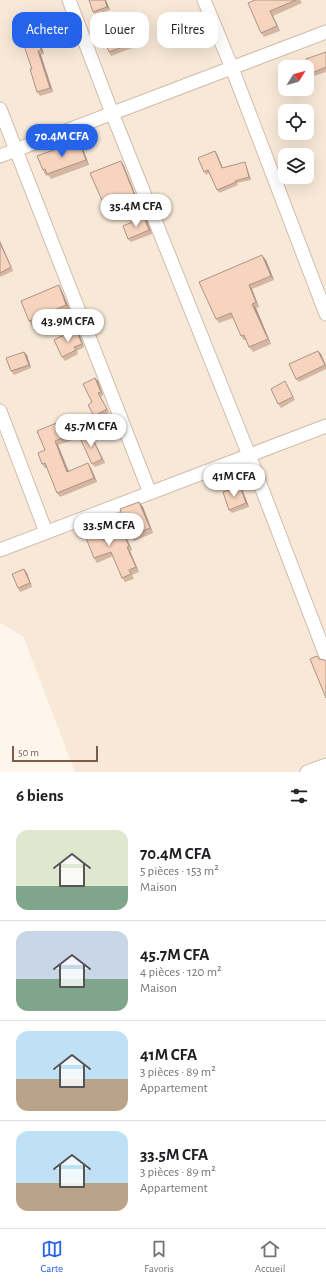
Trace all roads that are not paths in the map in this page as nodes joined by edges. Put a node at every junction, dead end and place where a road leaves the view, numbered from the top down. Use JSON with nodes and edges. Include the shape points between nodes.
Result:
{"nodes":[{"id":1,"x":69,"y":0,"type":"edge"},
{"id":2,"x":204,"y":0,"type":"edge"},
{"id":3,"x":326,"y":32,"type":"edge"},
{"id":4,"x":232,"y":68,"type":"junction"},
{"id":5,"x":0,"y":109,"type":"edge"},
{"id":6,"x":112,"y":113,"type":"junction"},
{"id":7,"x":16,"y":150,"type":"junction"},
{"id":8,"x":0,"y":156,"type":"edge"},
{"id":9,"x":326,"y":314,"type":"edge"},
{"id":10,"x":0,"y":411,"type":"edge"},
{"id":11,"x":326,"y":426,"type":"edge"},
{"id":12,"x":249,"y":455,"type":"junction"},
{"id":13,"x":150,"y":493,"type":"junction"},
{"id":14,"x":46,"y":532,"type":"junction"},
{"id":15,"x":0,"y":550,"type":"edge"},
{"id":16,"x":326,"y":656,"type":"edge"},
{"id":17,"x":326,"y":764,"type":"edge"},
{"id":18,"x":308,"y":772,"type":"edge"}],
"edges":[{"from":1,"to":6,"type":"street"},
{"from":2,"to":4,"type":"street"},
{"from":3,"to":4,"type":"street"},
{"from":4,"to":6,"type":"street"},
{"from":4,"to":9,"type":"street"},
{"from":5,"to":7,"type":"street"},
{"from":6,"to":7,"type":"street"},
{"from":6,"to":12,"type":"street"},
{"from":7,"to":8,"type":"street"},
{"from":7,"to":13,"type":"street"},
{"from":10,"to":14,"type":"street"},
{"from":11,"to":12,"type":"street"},
{"from":12,"to":13,"type":"street"},
{"from":12,"to":16,"type":"street"},
{"from":13,"to":14,"type":"street"},
{"from":14,"to":15,"type":"street"},
{"from":17,"to":18,"type":"street"}]}
